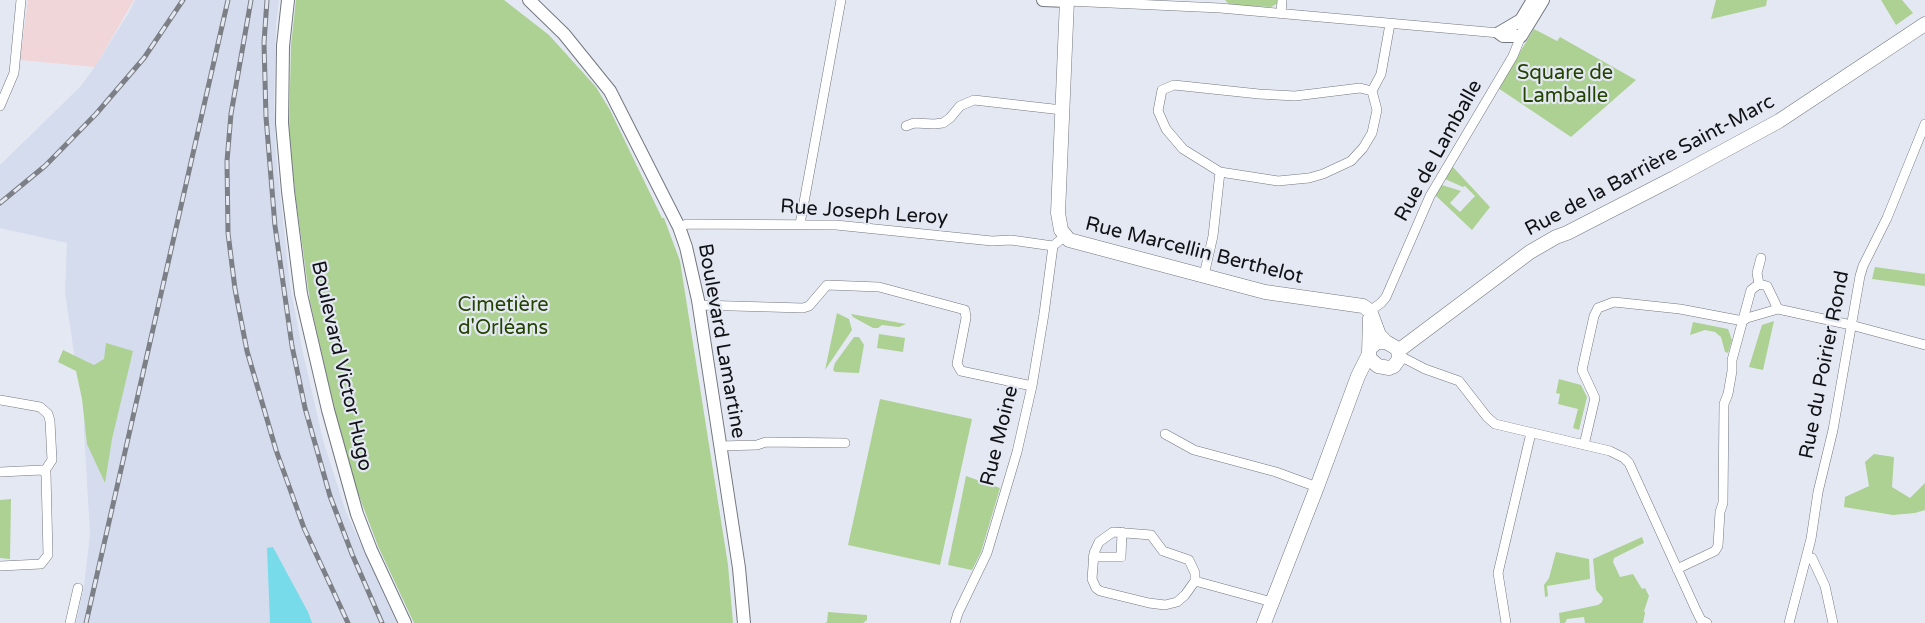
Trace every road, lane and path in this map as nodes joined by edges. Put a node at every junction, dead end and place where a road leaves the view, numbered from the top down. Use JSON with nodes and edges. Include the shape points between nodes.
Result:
{"nodes":[{"id":1,"x":21,"y":0,"type":"edge"},
{"id":2,"x":288,"y":0,"type":"edge"},
{"id":3,"x":841,"y":0,"type":"edge"},
{"id":4,"x":1042,"y":0,"type":"edge"},
{"id":5,"x":1067,"y":0,"type":"edge"},
{"id":6,"x":1282,"y":0,"type":"edge"},
{"id":7,"x":1533,"y":0,"type":"edge"},
{"id":8,"x":1543,"y":0,"type":"edge"},
{"id":9,"x":529,"y":1,"type":"edge"},
{"id":10,"x":1220,"y":4,"type":"edge"},
{"id":11,"x":1281,"y":14,"type":"junction"},
{"id":12,"x":1390,"y":24,"type":"junction"},
{"id":13,"x":1925,"y":24,"type":"edge"},
{"id":14,"x":1499,"y":33,"type":"junction"},
{"id":15,"x":1521,"y":36,"type":"junction"},
{"id":16,"x":1372,"y":91,"type":"junction"},
{"id":17,"x":0,"y":106,"type":"edge"},
{"id":18,"x":1062,"y":110,"type":"junction"},
{"id":19,"x":1925,"y":124,"type":"edge"},
{"id":20,"x":906,"y":126,"type":"dead end"},
{"id":21,"x":1921,"y":148,"type":"edge"},
{"id":22,"x":1220,"y":172,"type":"junction"},
{"id":23,"x":800,"y":224,"type":"junction"},
{"id":24,"x":679,"y":227,"type":"junction"},
{"id":25,"x":1065,"y":236,"type":"junction"},
{"id":26,"x":1050,"y":247,"type":"junction"},
{"id":27,"x":1761,"y":258,"type":"dead end"},
{"id":28,"x":1204,"y":275,"type":"junction"},
{"id":29,"x":1759,"y":284,"type":"junction"},
{"id":30,"x":699,"y":305,"type":"junction"},
{"id":31,"x":1778,"y":309,"type":"junction"},
{"id":32,"x":1370,"y":312,"type":"junction"},
{"id":33,"x":1743,"y":321,"type":"junction"},
{"id":34,"x":1851,"y":325,"type":"junction"},
{"id":35,"x":1386,"y":342,"type":"junction"},
{"id":36,"x":1925,"y":345,"type":"edge"},
{"id":37,"x":1369,"y":352,"type":"junction"},
{"id":38,"x":1397,"y":357,"type":"junction"},
{"id":39,"x":1378,"y":366,"type":"junction"},
{"id":40,"x":1032,"y":386,"type":"junction"},
{"id":41,"x":1352,"y":396,"type":"junction"},
{"id":42,"x":0,"y":400,"type":"edge"},
{"id":43,"x":1531,"y":433,"type":"junction"},
{"id":44,"x":1165,"y":434,"type":"dead end"},
{"id":45,"x":845,"y":443,"type":"dead end"},
{"id":46,"x":1584,"y":445,"type":"junction"},
{"id":47,"x":720,"y":446,"type":"junction"},
{"id":48,"x":0,"y":472,"type":"edge"},
{"id":49,"x":44,"y":472,"type":"junction"},
{"id":50,"x":1317,"y":487,"type":"junction"},
{"id":51,"x":1122,"y":532,"type":"junction"},
{"id":52,"x":1094,"y":557,"type":"junction"},
{"id":53,"x":1808,"y":557,"type":"junction"},
{"id":54,"x":0,"y":566,"type":"edge"},
{"id":55,"x":1677,"y":569,"type":"junction"},
{"id":56,"x":1195,"y":581,"type":"junction"},
{"id":57,"x":78,"y":588,"type":"dead end"},
{"id":58,"x":1272,"y":602,"type":"junction"},
{"id":59,"x":1702,"y":622,"type":"edge"},
{"id":60,"x":70,"y":623,"type":"edge"},
{"id":61,"x":405,"y":623,"type":"edge"},
{"id":62,"x":744,"y":623,"type":"edge"},
{"id":63,"x":955,"y":623,"type":"edge"},
{"id":64,"x":1264,"y":623,"type":"edge"},
{"id":65,"x":1506,"y":623,"type":"edge"},
{"id":66,"x":1790,"y":623,"type":"edge"},
{"id":67,"x":1833,"y":623,"type":"edge"}],
"edges":[{"from":1,"to":17,"type":"street","via":[[14,73]]},
{"from":2,"to":61,"type":"street","name":"Boulevard Victor Hugo","via":[[282,123],[301,294],[357,514]]},
{"from":3,"to":23,"type":"street"},
{"from":4,"to":5,"type":"street"},
{"from":5,"to":10,"type":"street"},
{"from":5,"to":18,"type":"main road","name":"Rue Marcellin Berthelot"},
{"from":6,"to":11,"type":"street"},
{"from":7,"to":14,"type":"street","via":[[1521,20]]},
{"from":8,"to":15,"type":"street"},
{"from":9,"to":24,"type":"street","name":"Boulevard Lamartine","via":[[564,34],[610,91]]},
{"from":10,"to":11,"type":"street"},
{"from":11,"to":12,"type":"street"},
{"from":12,"to":14,"type":"street"},
{"from":12,"to":16,"type":"street","via":[[1381,74]]},
{"from":13,"to":38,"type":"main road","name":"Rue de la Barrière Saint-Marc","via":[[1779,121],[1530,252]]},
{"from":14,"to":15,"type":"street"},
{"from":15,"to":32,"type":"street","name":"Rue de Lamballe","via":[[1430,196],[1386,297]]},
{"from":16,"to":22,"type":"street","via":[[1377,110],[1372,133],[1358,154],[1339,167],[1309,178],[1278,181]]},
{"from":16,"to":22,"type":"street","via":[[1360,88],[1295,96],[1183,86],[1165,88],[1158,111],[1166,129],[1183,149]]},
{"from":18,"to":20,"type":"street","via":[[974,100],[943,123]]},
{"from":18,"to":25,"type":"main road","name":"Rue Marcellin Berthelot","via":[[1058,213]]},
{"from":19,"to":21,"type":"street","name":"Rue du Poirier Rond"},
{"from":21,"to":34,"type":"street","name":"Rue du Poirier Rond","via":[[1863,266]]},
{"from":22,"to":28,"type":"street"},
{"from":23,"to":24,"type":"street","name":"Rue Joseph Leroy"},
{"from":23,"to":26,"type":"street","name":"Rue Joseph Leroy","via":[[892,229]]},
{"from":24,"to":30,"type":"street","name":"Boulevard Lamartine"},
{"from":25,"to":26,"type":"street"},
{"from":25,"to":28,"type":"main road","name":"Rue Marcellin Berthelot","via":[[1075,243]]},
{"from":26,"to":40,"type":"street","name":"Rue Moine"},
{"from":27,"to":29,"type":"street"},
{"from":28,"to":32,"type":"main road","name":"Rue Marcellin Berthelot","via":[[1265,292],[1362,306]]},
{"from":29,"to":31,"type":"street","via":[[1769,288]]},
{"from":29,"to":33,"type":"street","via":[[1750,290]]},
{"from":30,"to":40,"type":"street","via":[[803,308],[827,285],[879,287],[965,310],[957,364],[961,371]]},
{"from":30,"to":47,"type":"street","name":"Boulevard Lamartine"},
{"from":31,"to":33,"type":"street"},
{"from":31,"to":34,"type":"street"},
{"from":32,"to":35,"type":"main road"},
{"from":32,"to":37,"type":"main road"},
{"from":33,"to":46,"type":"street","via":[[1614,302],[1598,308],[1582,370],[1595,398]]},
{"from":33,"to":55,"type":"street","via":[[1724,404],[1724,494],[1718,546]]},
{"from":34,"to":36,"type":"street"},
{"from":34,"to":53,"type":"street","name":"Rue du Poirier Rond"},
{"from":35,"to":37,"type":"main road","via":[[1377,342]]},
{"from":35,"to":38,"type":"main road"},
{"from":37,"to":39,"type":"main road"},
{"from":37,"to":41,"type":"main road"},
{"from":38,"to":39,"type":"main road","via":[[1389,368]]},
{"from":38,"to":43,"type":"street","via":[[1459,381],[1492,423]]},
{"from":39,"to":41,"type":"main road","via":[[1362,378]]},
{"from":40,"to":63,"type":"street","name":"Rue Moine","via":[[987,553]]},
{"from":41,"to":50,"type":"main road"},
{"from":42,"to":49,"type":"street","via":[[45,409],[50,421],[52,460]]},
{"from":43,"to":46,"type":"street"},
{"from":43,"to":65,"type":"street","via":[[1498,573]]},
{"from":44,"to":50,"type":"street","via":[[1194,450]]},
{"from":45,"to":47,"type":"street"},
{"from":46,"to":55,"type":"street","via":[[1617,453],[1627,460]]},
{"from":47,"to":62,"type":"street","name":"Boulevard Lamartine"},
{"from":48,"to":49,"type":"street"},
{"from":49,"to":54,"type":"street","via":[[48,555],[41,564]]},
{"from":50,"to":58,"type":"main road"},
{"from":51,"to":52,"type":"street","via":[[1105,536],[1095,547]]},
{"from":51,"to":52,"type":"street","via":[[1121,557]]},
{"from":51,"to":56,"type":"street","via":[[1151,535],[1163,551],[1189,560]]},
{"from":52,"to":56,"type":"street","via":[[1092,579],[1096,588],[1149,603],[1177,602]]},
{"from":53,"to":66,"type":"street","name":"Rue du Poirier Rond"},
{"from":53,"to":67,"type":"street","via":[[1825,586]]},
{"from":55,"to":59,"type":"street"},
{"from":56,"to":58,"type":"street"},
{"from":57,"to":60,"type":"street"},
{"from":58,"to":64,"type":"main road"}]}
